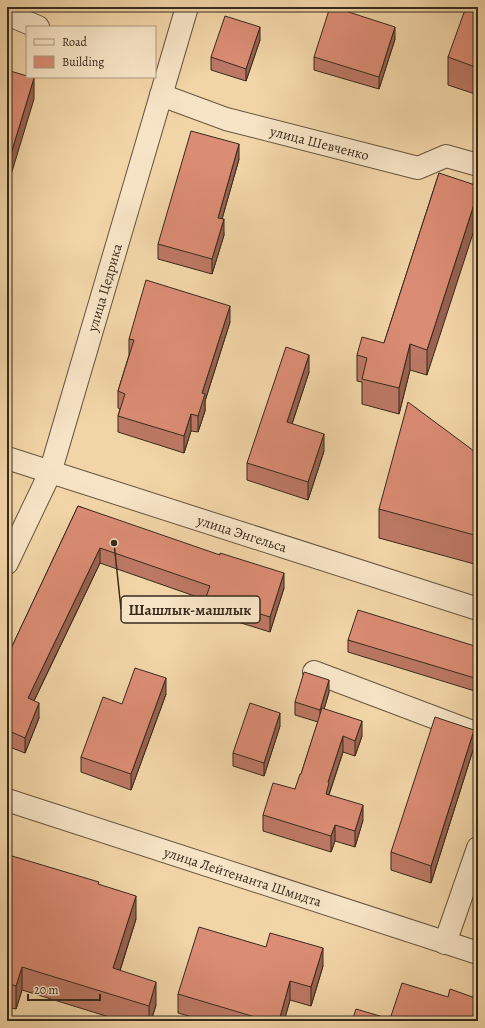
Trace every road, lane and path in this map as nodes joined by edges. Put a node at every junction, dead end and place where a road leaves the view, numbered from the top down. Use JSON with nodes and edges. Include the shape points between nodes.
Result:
{"nodes":[{"id":1,"x":186,"y":7,"type":"edge"},
{"id":2,"x":7,"y":14,"type":"edge"},
{"id":3,"x":36,"y":26,"type":"edge"},
{"id":4,"x":159,"y":85,"type":"edge"},
{"id":5,"x":478,"y":166,"type":"edge"},
{"id":6,"x":7,"y":458,"type":"edge"},
{"id":7,"x":50,"y":473,"type":"junction"},
{"id":8,"x":7,"y":563,"type":"edge"},
{"id":9,"x":478,"y":610,"type":"edge"},
{"id":10,"x":314,"y":672,"type":"dead end"},
{"id":11,"x":478,"y":734,"type":"edge"},
{"id":12,"x":7,"y":800,"type":"edge"},
{"id":13,"x":478,"y":848,"type":"edge"},
{"id":14,"x":446,"y":943,"type":"junction"},
{"id":15,"x":478,"y":953,"type":"edge"}],
"edges":[{"from":1,"to":4,"type":"street","name":"улица Цедрика"},
{"from":2,"to":3,"type":"street"},
{"from":4,"to":5,"type":"street","name":"улица Шевченко","via":[[226,118],[418,168],[446,156]]},
{"from":4,"to":7,"type":"street","name":"улица Цедрика"},
{"from":6,"to":7,"type":"street","name":"улица Энгельса"},
{"from":7,"to":8,"type":"street","name":"улица Цедрика"},
{"from":7,"to":9,"type":"street","name":"улица Энгельса"},
{"from":10,"to":11,"type":"street"},
{"from":12,"to":14,"type":"street","name":"улица Лейтенанта Шмидта"},
{"from":13,"to":14,"type":"street"},
{"from":14,"to":15,"type":"street","name":"улица Лейтенанта Шмидта"}]}
